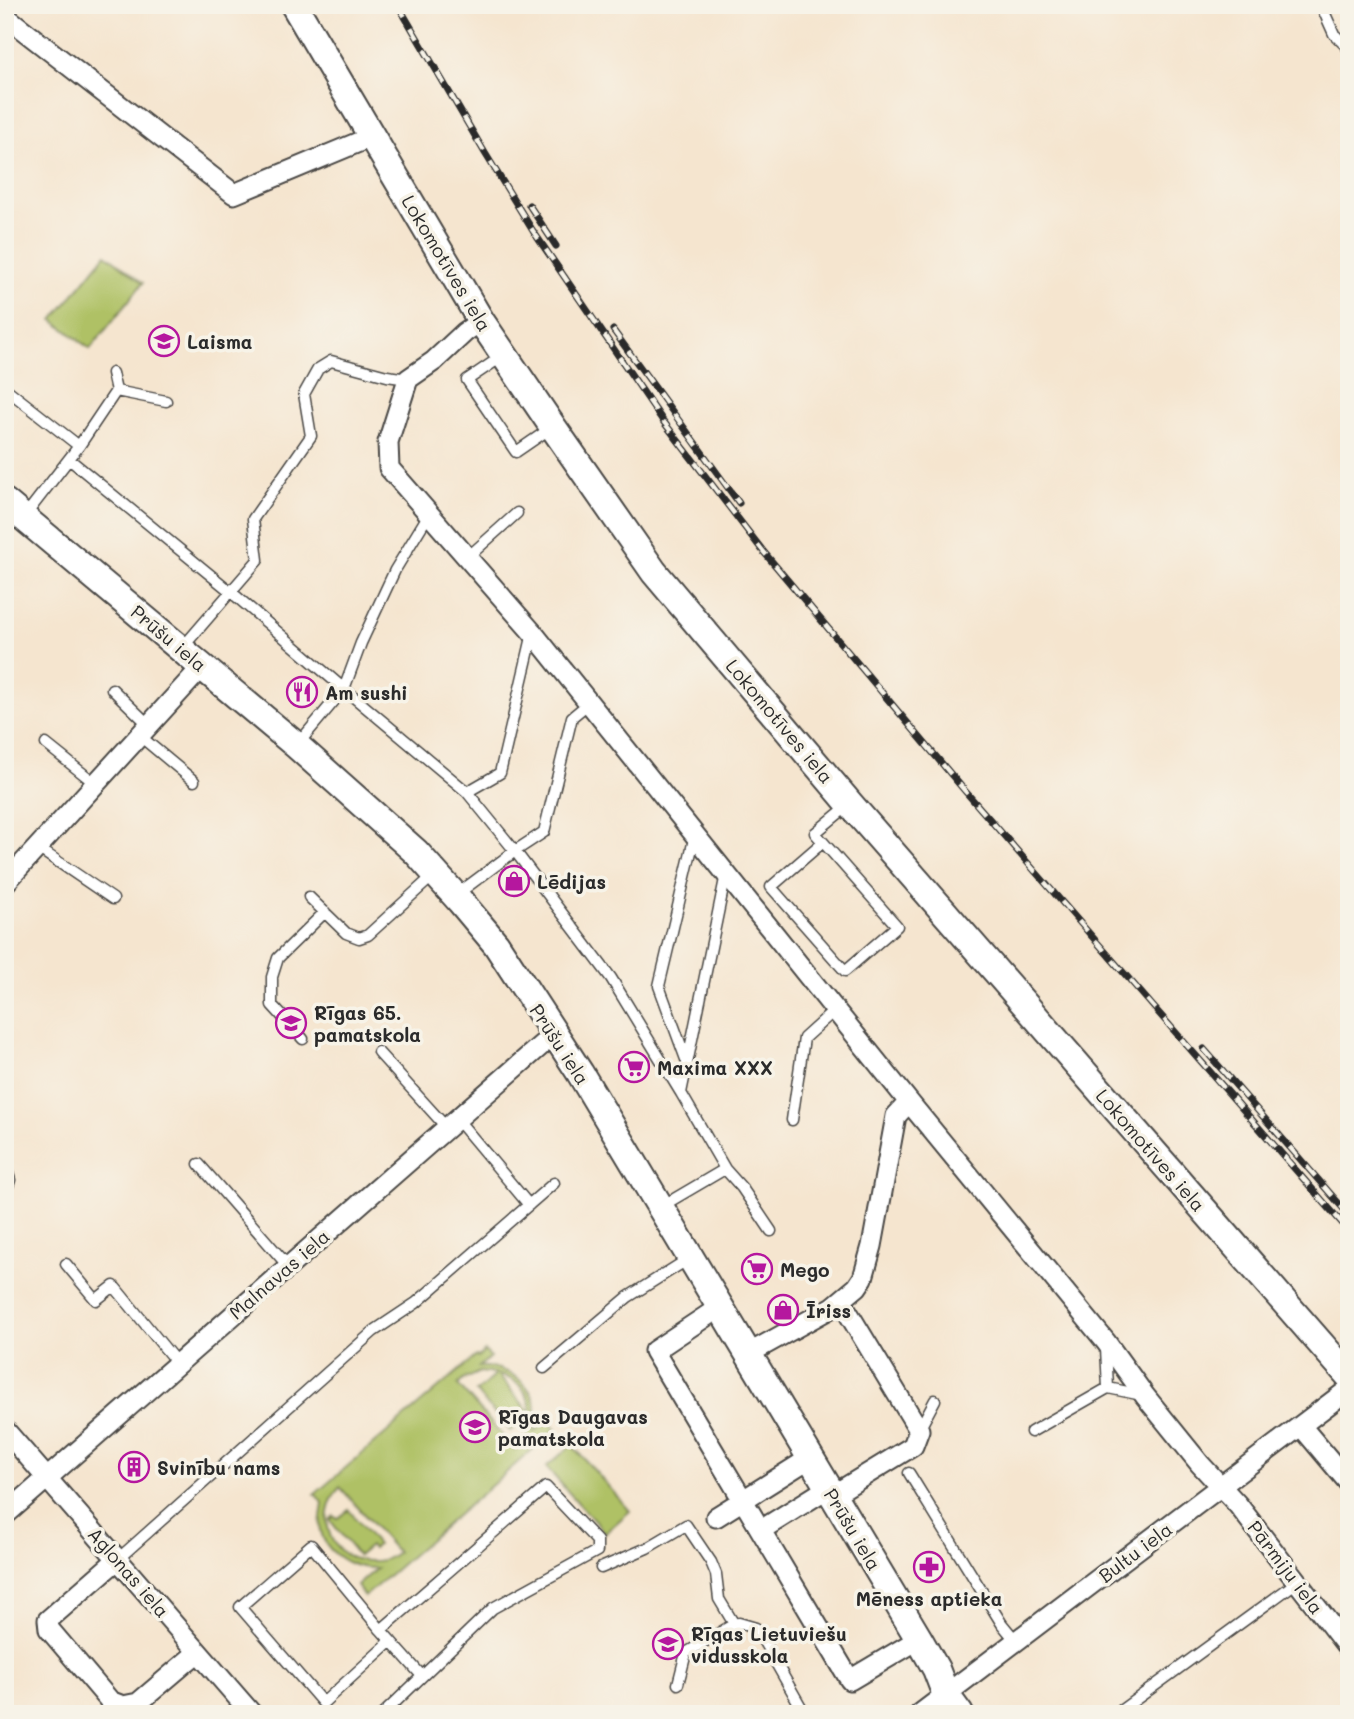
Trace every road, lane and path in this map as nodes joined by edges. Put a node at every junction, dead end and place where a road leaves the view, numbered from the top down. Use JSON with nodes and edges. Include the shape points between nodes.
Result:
{"nodes":[{"id":1,"x":293,"y":5,"type":"edge"},
{"id":2,"x":1321,"y":5,"type":"edge"},
{"id":3,"x":5,"y":16,"type":"edge"},
{"id":4,"x":1349,"y":49,"type":"edge"},
{"id":5,"x":371,"y":138,"type":"junction"},
{"id":6,"x":481,"y":321,"type":"junction"},
{"id":7,"x":504,"y":355,"type":"junction"},
{"id":8,"x":112,"y":373,"type":"dead end"},
{"id":9,"x":408,"y":379,"type":"junction"},
{"id":10,"x":5,"y":388,"type":"edge"},
{"id":11,"x":116,"y":391,"type":"junction"},
{"id":12,"x":166,"y":401,"type":"dead end"},
{"id":13,"x":553,"y":427,"type":"junction"},
{"id":14,"x":79,"y":446,"type":"junction"},
{"id":15,"x":69,"y":459,"type":"junction"},
{"id":16,"x":14,"y":510,"type":"edge"},
{"id":17,"x":429,"y":513,"type":"junction"},
{"id":18,"x":517,"y":513,"type":"dead end"},
{"id":19,"x":468,"y":557,"type":"junction"},
{"id":20,"x":230,"y":591,"type":"junction"},
{"id":21,"x":533,"y":633,"type":"junction"},
{"id":22,"x":181,"y":648,"type":"junction"},
{"id":23,"x":203,"y":666,"type":"junction"},
{"id":24,"x":112,"y":689,"type":"dead end"},
{"id":25,"x":344,"y":689,"type":"junction"},
{"id":26,"x":589,"y":703,"type":"junction"},
{"id":27,"x":145,"y":730,"type":"junction"},
{"id":28,"x":46,"y":744,"type":"dead end"},
{"id":29,"x":297,"y":746,"type":"junction"},
{"id":30,"x":194,"y":781,"type":"dead end"},
{"id":31,"x":96,"y":784,"type":"junction"},
{"id":32,"x":467,"y":792,"type":"junction"},
{"id":33,"x":850,"y":804,"type":"junction"},
{"id":34,"x":695,"y":835,"type":"junction"},
{"id":35,"x":822,"y":842,"type":"junction"},
{"id":36,"x":37,"y":848,"type":"junction"},
{"id":37,"x":515,"y":851,"type":"junction"},
{"id":38,"x":726,"y":873,"type":"junction"},
{"id":39,"x":436,"y":874,"type":"junction"},
{"id":40,"x":5,"y":883,"type":"edge"},
{"id":41,"x":455,"y":896,"type":"junction"},
{"id":42,"x":309,"y":897,"type":"dead end"},
{"id":43,"x":113,"y":899,"type":"dead end"},
{"id":44,"x":325,"y":912,"type":"junction"},
{"id":45,"x":835,"y":1010,"type":"junction"},
{"id":46,"x":555,"y":1034,"type":"junction"},
{"id":47,"x":303,"y":1039,"type":"dead end"},
{"id":48,"x":378,"y":1052,"type":"dead end"},
{"id":49,"x":688,"y":1062,"type":"junction"},
{"id":50,"x":681,"y":1093,"type":"junction"},
{"id":51,"x":909,"y":1102,"type":"junction"},
{"id":52,"x":792,"y":1120,"type":"dead end"},
{"id":53,"x":452,"y":1123,"type":"junction"},
{"id":54,"x":5,"y":1163,"type":"edge"},
{"id":55,"x":199,"y":1164,"type":"dead end"},
{"id":56,"x":725,"y":1169,"type":"junction"},
{"id":57,"x":554,"y":1183,"type":"dead end"},
{"id":58,"x":5,"y":1195,"type":"edge"},
{"id":59,"x":529,"y":1205,"type":"junction"},
{"id":60,"x":660,"y":1207,"type":"junction"},
{"id":61,"x":771,"y":1231,"type":"dead end"},
{"id":62,"x":690,"y":1257,"type":"junction"},
{"id":63,"x":66,"y":1264,"type":"dead end"},
{"id":64,"x":288,"y":1266,"type":"junction"},
{"id":65,"x":841,"y":1301,"type":"junction"},
{"id":66,"x":720,"y":1307,"type":"junction"},
{"id":67,"x":1106,"y":1342,"type":"junction"},
{"id":68,"x":748,"y":1354,"type":"junction"},
{"id":69,"x":177,"y":1363,"type":"junction"},
{"id":70,"x":544,"y":1368,"type":"dead end"},
{"id":71,"x":1349,"y":1376,"type":"edge"},
{"id":72,"x":1108,"y":1388,"type":"junction"},
{"id":73,"x":1349,"y":1390,"type":"edge"},
{"id":74,"x":1145,"y":1396,"type":"junction"},
{"id":75,"x":935,"y":1400,"type":"dead end"},
{"id":76,"x":1301,"y":1426,"type":"junction"},
{"id":77,"x":5,"y":1430,"type":"edge"},
{"id":78,"x":919,"y":1430,"type":"junction"},
{"id":79,"x":1031,"y":1432,"type":"dead end"},
{"id":80,"x":810,"y":1458,"type":"junction"},
{"id":81,"x":909,"y":1473,"type":"dead end"},
{"id":82,"x":47,"y":1478,"type":"junction"},
{"id":83,"x":1349,"y":1483,"type":"edge"},
{"id":84,"x":1222,"y":1486,"type":"junction"},
{"id":85,"x":831,"y":1492,"type":"junction"},
{"id":86,"x":743,"y":1500,"type":"junction"},
{"id":87,"x":5,"y":1515,"type":"edge"},
{"id":88,"x":716,"y":1517,"type":"dead end"},
{"id":89,"x":761,"y":1530,"type":"junction"},
{"id":90,"x":118,"y":1559,"type":"junction"},
{"id":91,"x":601,"y":1568,"type":"dead end"},
{"id":92,"x":1297,"y":1582,"type":"junction"},
{"id":93,"x":734,"y":1624,"type":"junction"},
{"id":94,"x":381,"y":1630,"type":"junction"},
{"id":95,"x":919,"y":1639,"type":"junction"},
{"id":96,"x":391,"y":1641,"type":"junction"},
{"id":97,"x":1016,"y":1641,"type":"junction"},
{"id":98,"x":1349,"y":1649,"type":"edge"},
{"id":99,"x":198,"y":1652,"type":"junction"},
{"id":100,"x":422,"y":1676,"type":"junction"},
{"id":101,"x":678,"y":1684,"type":"dead end"},
{"id":102,"x":953,"y":1704,"type":"edge"},
{"id":103,"x":252,"y":1714,"type":"edge"},
{"id":104,"x":383,"y":1714,"type":"edge"},
{"id":105,"x":804,"y":1714,"type":"edge"},
{"id":106,"x":920,"y":1714,"type":"edge"},
{"id":107,"x":1116,"y":1714,"type":"edge"}],
"edges":[{"from":1,"to":5,"type":"street","name":"Lokomotīves iela"},
{"from":2,"to":4,"type":"lane","via":[[1334,34]]},
{"from":3,"to":5,"type":"street","via":[[234,194]]},
{"from":5,"to":6,"type":"street","name":"Lokomotīves iela"},
{"from":6,"to":7,"type":"street","name":"Lokomotīves iela"},
{"from":6,"to":9,"type":"street"},
{"from":7,"to":13,"type":"street","name":"Lokomotīves iela"},
{"from":7,"to":13,"type":"lane","via":[[467,380],[516,452]]},
{"from":8,"to":11,"type":"lane"},
{"from":9,"to":17,"type":"street","name":"Pārmiju iela","via":[[388,442],[389,468]]},
{"from":9,"to":20,"type":"lane","via":[[331,361],[318,369],[304,394],[311,436],[253,519],[258,560]]},
{"from":10,"to":14,"type":"lane"},
{"from":11,"to":12,"type":"lane"},
{"from":11,"to":14,"type":"lane"},
{"from":13,"to":33,"type":"street","name":"Lokomotīves iela","via":[[654,572]]},
{"from":14,"to":15,"type":"lane"},
{"from":15,"to":16,"type":"lane"},
{"from":15,"to":20,"type":"lane"},
{"from":16,"to":22,"type":"street","name":"Prūšu iela"},
{"from":17,"to":19,"type":"street","name":"Pārmiju iela"},
{"from":17,"to":25,"type":"lane","via":[[395,570]]},
{"from":18,"to":19,"type":"lane"},
{"from":19,"to":21,"type":"street","name":"Pārmiju iela"},
{"from":20,"to":22,"type":"lane"},
{"from":20,"to":25,"type":"lane"},
{"from":21,"to":26,"type":"street","name":"Pārmiju iela"},
{"from":21,"to":32,"type":"lane","via":[[499,773]]},
{"from":22,"to":23,"type":"street","name":"Prūšu iela"},
{"from":23,"to":27,"type":"street"},
{"from":23,"to":29,"type":"street","name":"Prūšu iela"},
{"from":24,"to":27,"type":"lane"},
{"from":25,"to":29,"type":"lane"},
{"from":25,"to":32,"type":"lane"},
{"from":26,"to":34,"type":"street","name":"Pārmiju iela"},
{"from":26,"to":37,"type":"lane","via":[[572,717],[544,832]]},
{"from":27,"to":30,"type":"lane"},
{"from":27,"to":31,"type":"street"},
{"from":28,"to":31,"type":"lane"},
{"from":29,"to":39,"type":"street","name":"Prūšu iela"},
{"from":31,"to":36,"type":"street"},
{"from":32,"to":37,"type":"lane"},
{"from":33,"to":35,"type":"lane","via":[[815,833]]},
{"from":33,"to":71,"type":"street","name":"Lokomotīves iela"},
{"from":34,"to":38,"type":"street","name":"Pārmiju iela"},
{"from":34,"to":49,"type":"lane","via":[[659,986]]},
{"from":35,"to":35,"type":"lane","via":[[897,926],[845,971],[771,887]]},
{"from":36,"to":40,"type":"street"},
{"from":36,"to":43,"type":"lane"},
{"from":37,"to":41,"type":"lane"},
{"from":37,"to":50,"type":"lane","via":[[611,978]]},
{"from":38,"to":45,"type":"street","name":"Pārmiju iela"},
{"from":38,"to":49,"type":"lane"},
{"from":39,"to":41,"type":"street","name":"Prūšu iela"},
{"from":39,"to":44,"type":"lane","via":[[369,935],[359,938],[346,933]]},
{"from":41,"to":46,"type":"street","name":"Prūšu iela","via":[[496,944]]},
{"from":42,"to":44,"type":"lane"},
{"from":44,"to":47,"type":"lane","via":[[278,958],[272,977],[272,1005]]},
{"from":45,"to":51,"type":"street","name":"Pārmiju iela"},
{"from":45,"to":52,"type":"lane","via":[[804,1038]]},
{"from":46,"to":53,"type":"street","name":"Malnavas iela"},
{"from":46,"to":60,"type":"street","name":"Prūšu iela"},
{"from":48,"to":53,"type":"lane"},
{"from":49,"to":50,"type":"lane"},
{"from":50,"to":56,"type":"lane"},
{"from":51,"to":65,"type":"street","via":[[896,1116],[863,1279]]},
{"from":51,"to":67,"type":"street","name":"Pārmiju iela"},
{"from":53,"to":59,"type":"lane"},
{"from":53,"to":64,"type":"street","name":"Malnavas iela"},
{"from":54,"to":58,"type":"lane","via":[[10,1180]]},
{"from":55,"to":64,"type":"lane"},
{"from":56,"to":60,"type":"lane"},
{"from":56,"to":61,"type":"lane"},
{"from":57,"to":59,"type":"lane"},
{"from":59,"to":90,"type":"lane","via":[[416,1303],[374,1331]]},
{"from":60,"to":62,"type":"street","name":"Prūšu iela"},
{"from":62,"to":66,"type":"street","name":"Prūšu iela"},
{"from":62,"to":70,"type":"lane","via":[[628,1297]]},
{"from":63,"to":69,"type":"lane","via":[[96,1300],[114,1286]]},
{"from":64,"to":69,"type":"street","name":"Malnavas iela"},
{"from":65,"to":68,"type":"street"},
{"from":65,"to":78,"type":"street"},
{"from":66,"to":68,"type":"street","name":"Prūšu iela"},
{"from":66,"to":86,"type":"street","via":[[654,1351]]},
{"from":67,"to":72,"type":"lane"},
{"from":67,"to":74,"type":"street","name":"Pārmiju iela"},
{"from":68,"to":80,"type":"street","name":"Prūšu iela"},
{"from":69,"to":82,"type":"street","name":"Malnavas iela"},
{"from":72,"to":74,"type":"lane"},
{"from":72,"to":79,"type":"lane"},
{"from":73,"to":76,"type":"street","name":"Bultu iela"},
{"from":74,"to":84,"type":"street","name":"Pārmiju iela"},
{"from":75,"to":78,"type":"lane"},
{"from":76,"to":83,"type":"street"},
{"from":76,"to":84,"type":"street","name":"Bultu iela"},
{"from":77,"to":82,"type":"street","name":"Aglonas iela"},
{"from":78,"to":85,"type":"street","via":[[913,1446]]},
{"from":80,"to":85,"type":"street","name":"Prūšu iela"},
{"from":80,"to":86,"type":"street"},
{"from":81,"to":97,"type":"lane"},
{"from":82,"to":87,"type":"street","name":"Malnavas iela"},
{"from":82,"to":90,"type":"street","name":"Aglonas iela"},
{"from":84,"to":92,"type":"street","name":"Pārmiju iela"},
{"from":84,"to":97,"type":"street","name":"Bultu iela"},
{"from":85,"to":89,"type":"street"},
{"from":85,"to":95,"type":"street","name":"Prūšu iela"},
{"from":86,"to":88,"type":"street"},
{"from":86,"to":89,"type":"street"},
{"from":89,"to":95,"type":"street","via":[[850,1680]]},
{"from":90,"to":99,"type":"street","name":"Aglonas iela"},
{"from":90,"to":99,"type":"street","via":[[48,1619],[49,1629],[110,1701],[123,1706],[138,1703]]},
{"from":91,"to":93,"type":"lane","via":[[686,1525],[711,1562],[719,1599]]},
{"from":92,"to":98,"type":"street","name":"Pārmiju iela"},
{"from":92,"to":107,"type":"lane"},
{"from":93,"to":101,"type":"lane","via":[[685,1653]]},
{"from":93,"to":105,"type":"lane","via":[[756,1628]]},
{"from":94,"to":96,"type":"lane"},
{"from":94,"to":96,"type":"lane","via":[[311,1545],[240,1607],[323,1703]]},
{"from":94,"to":100,"type":"lane","via":[[546,1488],[597,1541],[597,1551],[493,1608]]},
{"from":95,"to":102,"type":"street","name":"Prūšu iela"},
{"from":96,"to":100,"type":"lane"},
{"from":97,"to":102,"type":"street","name":"Bultu iela"},
{"from":99,"to":103,"type":"street","name":"Aglonas iela"},
{"from":100,"to":104,"type":"lane"},
{"from":102,"to":106,"type":"street","name":"Bultu iela"}]}
